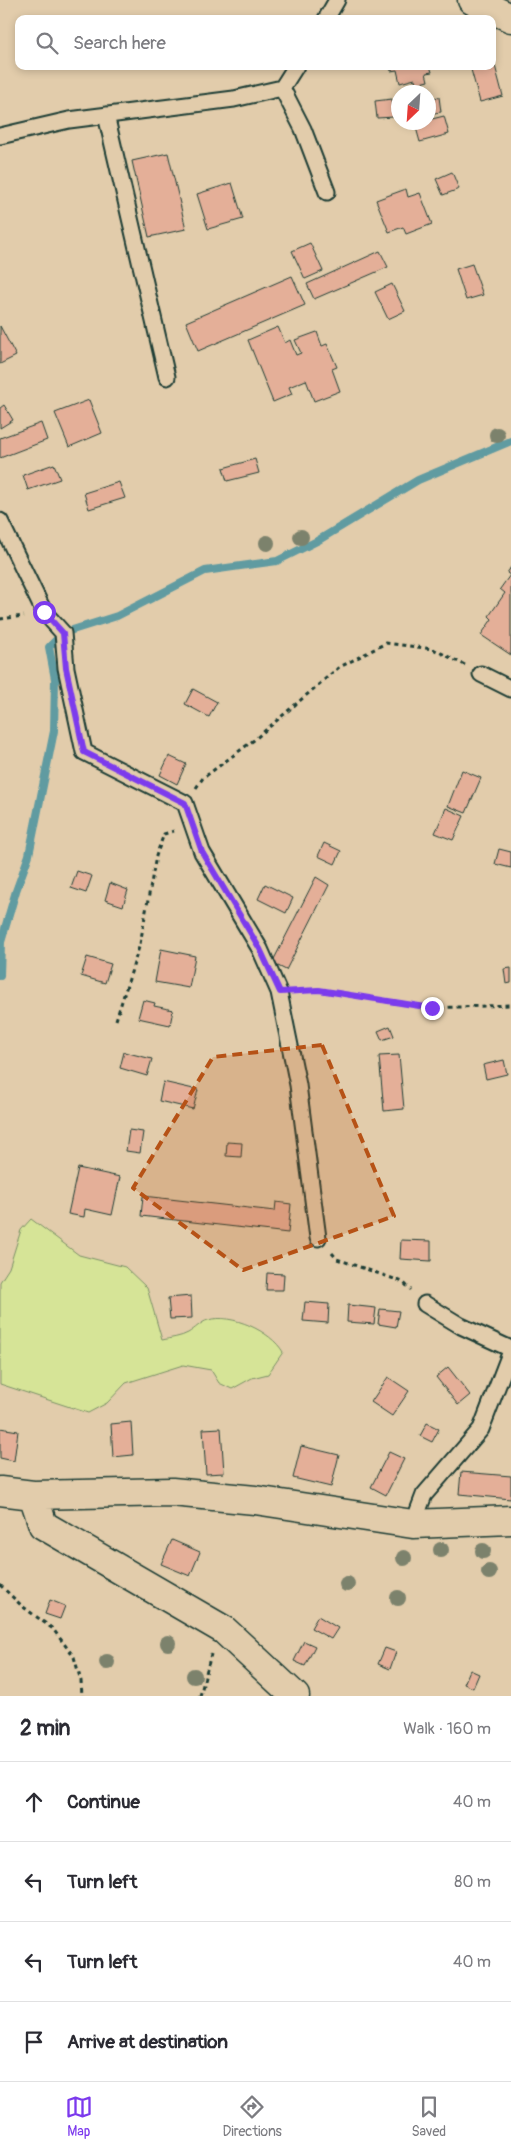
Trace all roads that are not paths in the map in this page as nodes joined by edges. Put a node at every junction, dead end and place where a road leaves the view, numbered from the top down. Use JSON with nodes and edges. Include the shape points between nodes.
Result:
{"nodes":[{"id":1,"x":337,"y":0,"type":"edge"},
{"id":2,"x":472,"y":0,"type":"edge"},
{"id":3,"x":328,"y":15,"type":"edge"},
{"id":4,"x":511,"y":18,"type":"edge"},
{"id":5,"x":293,"y":70,"type":"edge"},
{"id":6,"x":282,"y":88,"type":"junction"},
{"id":7,"x":106,"y":115,"type":"junction"},
{"id":8,"x":0,"y":136,"type":"edge"},
{"id":9,"x":327,"y":192,"type":"dead end"},
{"id":10,"x":167,"y":377,"type":"dead end"},
{"id":11,"x":0,"y":520,"type":"edge"},
{"id":12,"x":481,"y":674,"type":"road end"},
{"id":13,"x":511,"y":689,"type":"edge"},
{"id":14,"x":318,"y":1238,"type":"road end"},
{"id":15,"x":425,"y":1304,"type":"road end"},
{"id":16,"x":511,"y":1350,"type":"edge"},
{"id":17,"x":0,"y":1491,"type":"edge"},
{"id":18,"x":33,"y":1495,"type":"junction"},
{"id":19,"x":511,"y":1520,"type":"edge"},
{"id":20,"x":413,"y":1524,"type":"junction"},
{"id":21,"x":295,"y":1696,"type":"edge"}],
"edges":[{"from":1,"to":3,"type":"lane"},
{"from":2,"to":4,"type":"street"},
{"from":5,"to":6,"type":"lane"},
{"from":6,"to":7,"type":"lane","via":[[234,99]]},
{"from":6,"to":9,"type":"lane","via":[[303,129]]},
{"from":7,"to":8,"type":"lane"},
{"from":7,"to":10,"type":"lane"},
{"from":11,"to":14,"type":"lane","via":[[44,612],[63,633],[66,668],[84,752],[185,803],[202,852],[260,949],[280,992],[298,1085]]},
{"from":12,"to":13,"type":"lane"},
{"from":15,"to":16,"type":"lane"},
{"from":16,"to":20,"type":"lane","via":[[481,1429],[424,1495]]},
{"from":17,"to":18,"type":"street"},
{"from":18,"to":20,"type":"street","via":[[172,1492],[254,1500]]},
{"from":18,"to":21,"type":"street","via":[[43,1524],[224,1630]]},
{"from":19,"to":20,"type":"street"}]}
